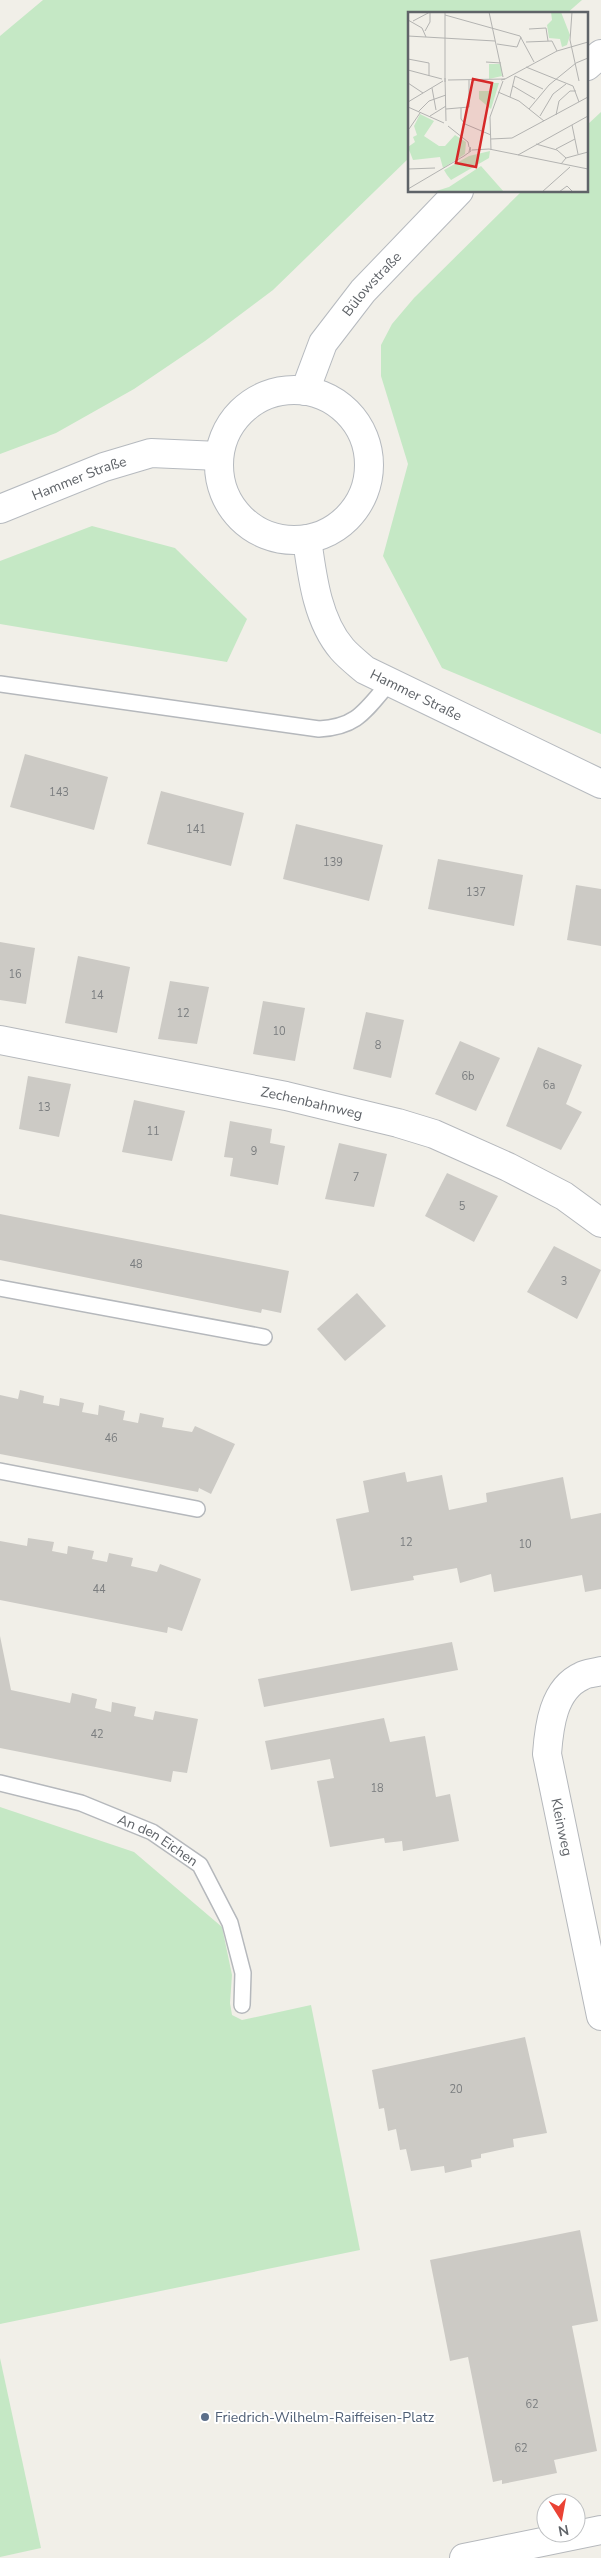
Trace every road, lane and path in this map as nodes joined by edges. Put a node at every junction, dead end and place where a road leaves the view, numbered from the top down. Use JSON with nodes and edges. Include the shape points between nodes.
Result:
{"nodes":[{"id":1,"x":601,"y":54,"type":"edge"},
{"id":2,"x":588,"y":65,"type":"edge"},
{"id":3,"x":458,"y":192,"type":"edge"},
{"id":4,"x":305,"y":391,"type":"junction"},
{"id":5,"x":219,"y":456,"type":"junction"},
{"id":6,"x":0,"y":509,"type":"edge"},
{"id":7,"x":307,"y":538,"type":"junction"},
{"id":8,"x":389,"y":683,"type":"junction"},
{"id":9,"x":0,"y":684,"type":"edge"},
{"id":10,"x":601,"y":784,"type":"edge"},
{"id":11,"x":0,"y":1040,"type":"edge"},
{"id":12,"x":601,"y":1223,"type":"edge"},
{"id":13,"x":0,"y":1288,"type":"edge"},
{"id":14,"x":264,"y":1336,"type":"dead end"},
{"id":15,"x":0,"y":1471,"type":"edge"},
{"id":16,"x":198,"y":1509,"type":"dead end"},
{"id":17,"x":601,"y":1672,"type":"edge"},
{"id":18,"x":0,"y":1782,"type":"edge"},
{"id":19,"x":242,"y":2005,"type":"dead end"},
{"id":20,"x":600,"y":2009,"type":"edge"},
{"id":21,"x":601,"y":2530,"type":"edge"},
{"id":22,"x":464,"y":2558,"type":"edge"}],
"edges":[{"from":1,"to":2,"type":"main road"},
{"from":3,"to":4,"type":"main road","name":"Bülowstraße","via":[[363,291],[323,343]]},
{"from":4,"to":5,"type":"main road","via":[[286,391],[248,405],[234,419],[224,437]]},
{"from":4,"to":7,"type":"main road","via":[[324,396],[354,420],[363,436],[368,464],[364,492],[355,508],[342,523],[326,533]]},
{"from":5,"to":6,"type":"main road","name":"Hammer Straße","via":[[151,453],[104,467]]},
{"from":5,"to":7,"type":"main road","via":[[225,495],[235,512],[250,526],[268,535],[287,539]]},
{"from":7,"to":8,"type":"main road","name":"Hammer Straße","via":[[319,602],[327,623],[347,654],[364,670]]},
{"from":8,"to":9,"type":"lane","via":[[350,723],[338,728],[319,729]]},
{"from":8,"to":10,"type":"main road","name":"Hammer Straße"},
{"from":11,"to":12,"type":"main road","name":"Zechenbahnweg","via":[[286,1096],[398,1123],[508,1167],[564,1196]]},
{"from":13,"to":14,"type":"lane"},
{"from":15,"to":16,"type":"lane"},
{"from":17,"to":20,"type":"main road","name":"Kleinweg","via":[[582,1676],[558,1700],[552,1716],[547,1754]]},
{"from":18,"to":19,"type":"lane","name":"An den Eichen","via":[[81,1804],[152,1832],[200,1865],[230,1923],[243,1972]]},
{"from":21,"to":22,"type":"main road"}]}
